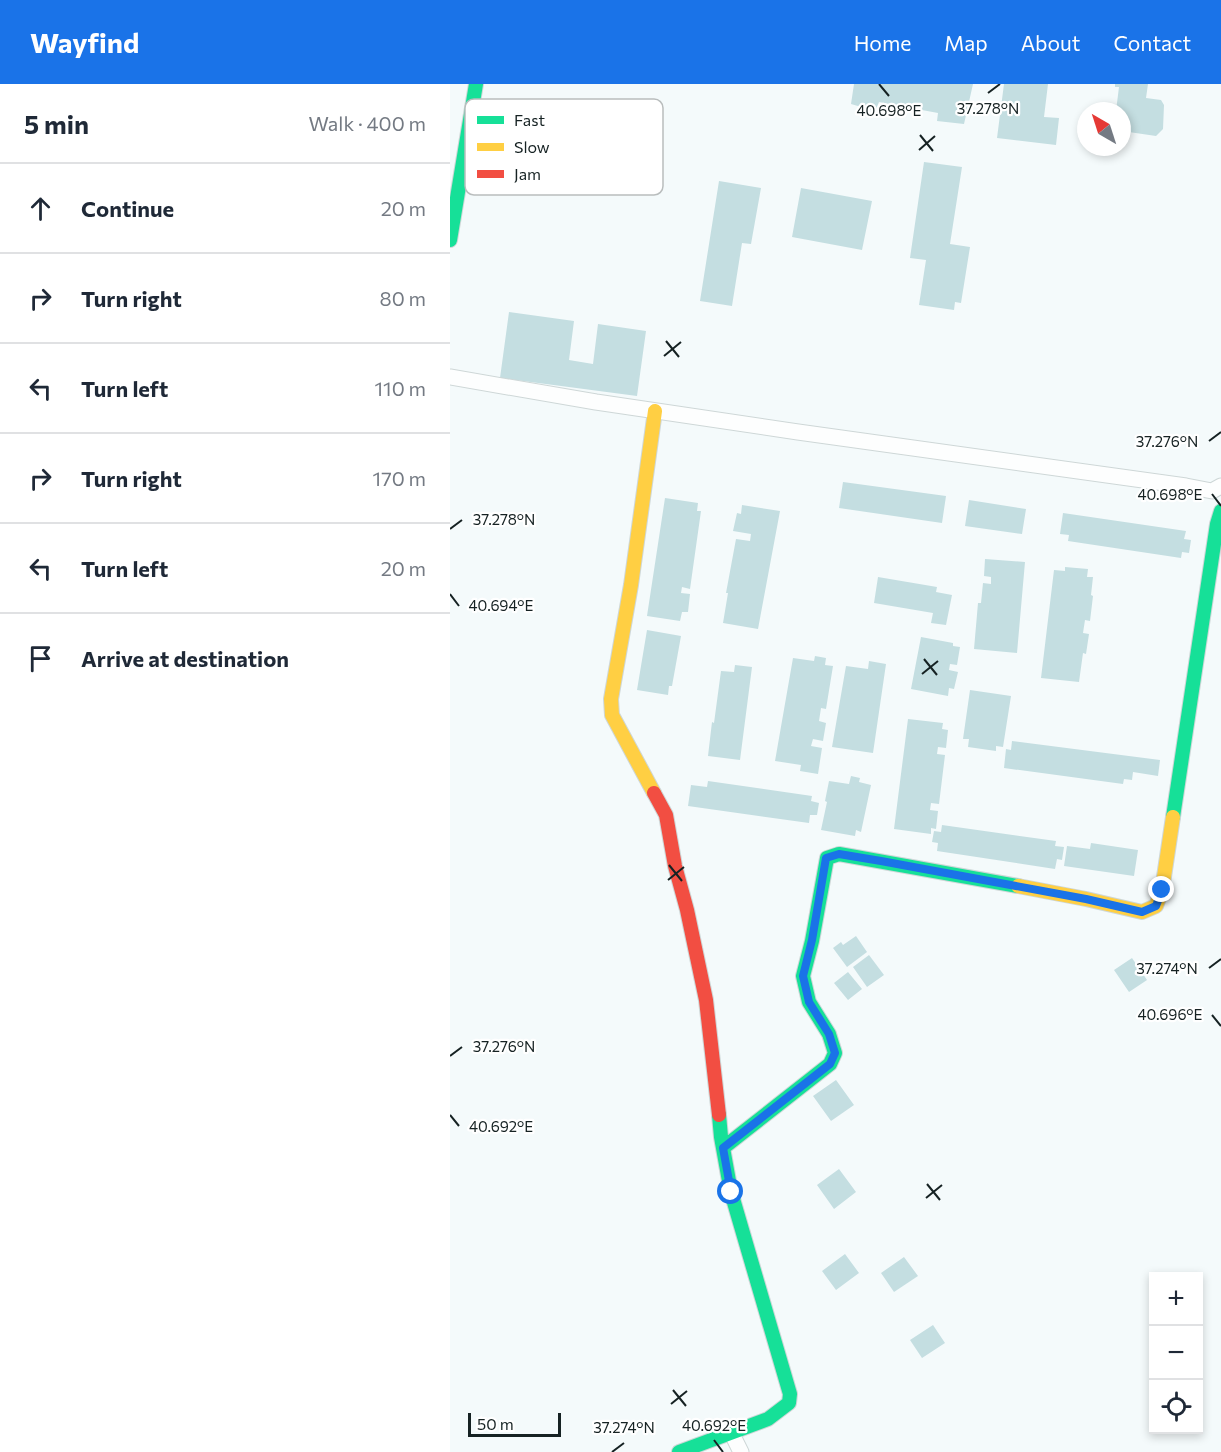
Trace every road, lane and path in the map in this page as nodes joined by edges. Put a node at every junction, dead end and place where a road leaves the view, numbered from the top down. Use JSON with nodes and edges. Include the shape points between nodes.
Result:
{"nodes":[{"id":1,"x":476,"y":84,"type":"edge"},
{"id":2,"x":474,"y":99,"type":"edge"},
{"id":3,"x":465,"y":150,"type":"edge"},
{"id":4,"x":450,"y":240,"type":"edge"},
{"id":5,"x":450,"y":377,"type":"edge"},
{"id":6,"x":655,"y":411,"type":"junction"},
{"id":7,"x":1221,"y":486,"type":"edge"},
{"id":8,"x":1221,"y":511,"type":"edge"},
{"id":9,"x":723,"y":1148,"type":"junction"},
{"id":10,"x":731,"y":1432,"type":"junction"},
{"id":11,"x":679,"y":1452,"type":"edge"},
{"id":12,"x":741,"y":1452,"type":"edge"}],
"edges":[{"from":1,"to":2,"type":"main road"},
{"from":3,"to":4,"type":"main road"},
{"from":5,"to":6,"type":"street"},
{"from":6,"to":7,"type":"street","via":[[1212,491]]},
{"from":6,"to":9,"type":"main road","via":[[611,699],[612,715],[666,815],[706,1000]]},
{"from":8,"to":9,"type":"main road","via":[[1162,890],[1156,906],[1142,912],[881,861],[839,854],[826,858],[803,976],[809,1002],[829,1034],[835,1053],[830,1064]]},
{"from":9,"to":10,"type":"main road","via":[[731,1192],[790,1394],[789,1403],[779,1412]]},
{"from":10,"to":11,"type":"main road"},
{"from":10,"to":12,"type":"street"}]}
